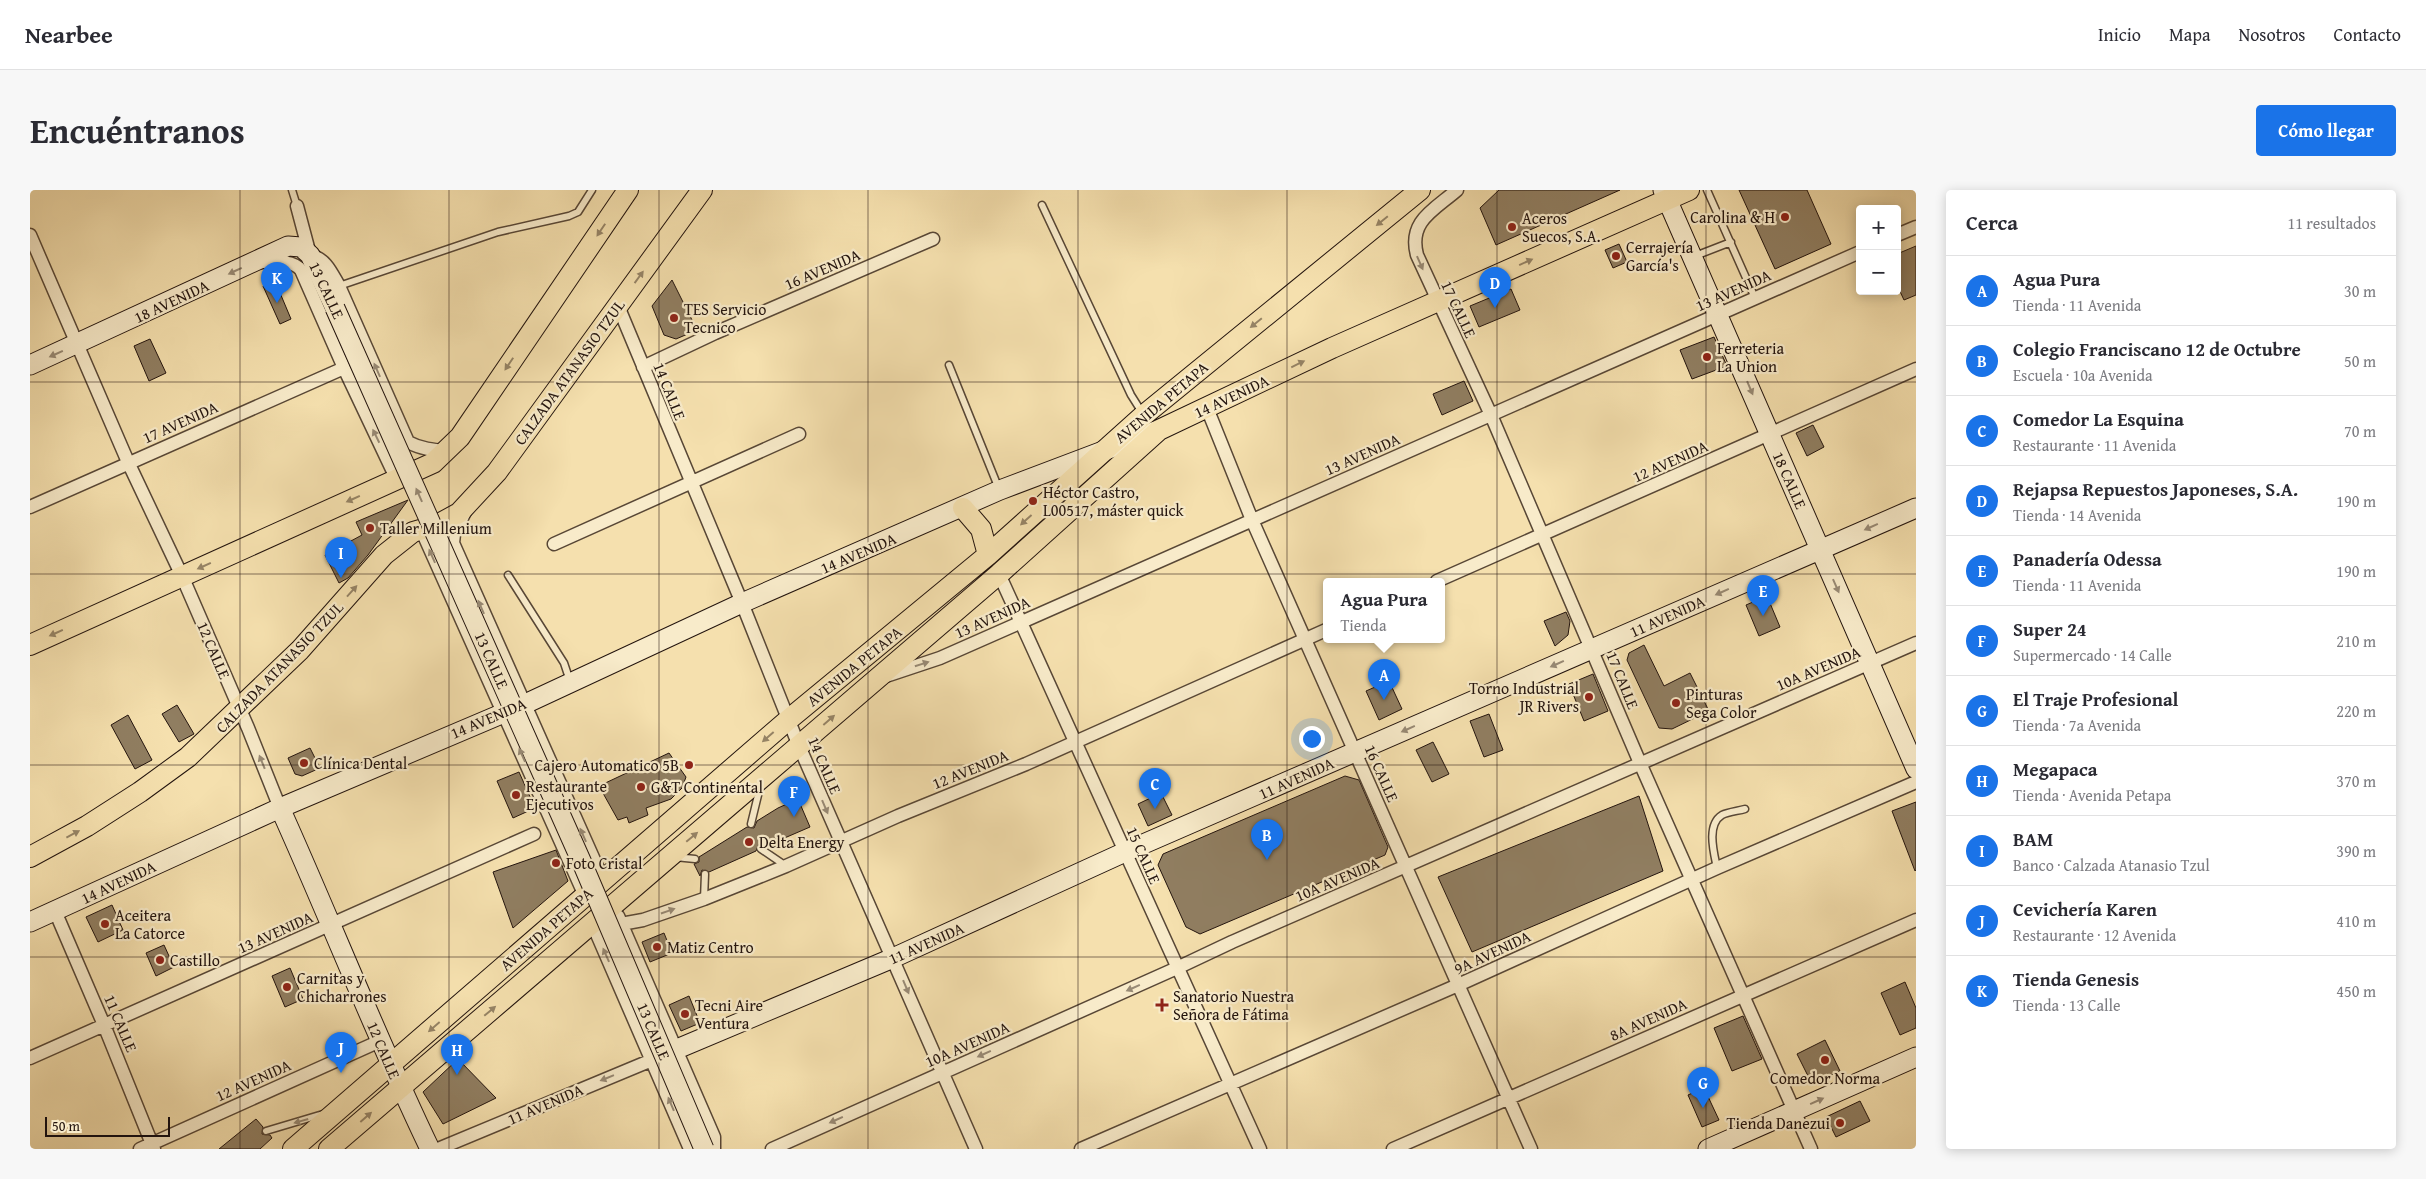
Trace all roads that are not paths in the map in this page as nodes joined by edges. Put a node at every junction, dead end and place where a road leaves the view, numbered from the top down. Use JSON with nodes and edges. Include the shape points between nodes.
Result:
{"nodes":[{"id":1,"x":292,"y":190,"type":"edge"},
{"id":2,"x":592,"y":190,"type":"edge"},
{"id":3,"x":628,"y":190,"type":"edge"},
{"id":4,"x":702,"y":190,"type":"edge"},
{"id":5,"x":1456,"y":190,"type":"edge"},
{"id":6,"x":1688,"y":190,"type":"edge"},
{"id":7,"x":1707,"y":190,"type":"edge"},
{"id":8,"x":1415,"y":192,"type":"edge"},
{"id":9,"x":1665,"y":195,"type":"edge"},
{"id":10,"x":1042,"y":205,"type":"dead end"},
{"id":11,"x":296,"y":206,"type":"joint"},
{"id":12,"x":1916,"y":227,"type":"edge"},
{"id":13,"x":1901,"y":234,"type":"edge"},
{"id":14,"x":30,"y":235,"type":"edge"},
{"id":15,"x":933,"y":239,"type":"dead end"},
{"id":16,"x":1731,"y":242,"type":"junction"},
{"id":17,"x":1856,"y":254,"type":"edge"},
{"id":18,"x":310,"y":255,"type":"junction"},
{"id":19,"x":1692,"y":257,"type":"junction"},
{"id":20,"x":255,"y":261,"type":"junction"},
{"id":21,"x":339,"y":286,"type":"junction"},
{"id":22,"x":1755,"y":298,"type":"junction"},
{"id":23,"x":1437,"y":302,"type":"junction"},
{"id":24,"x":618,"y":306,"type":"junction"},
{"id":25,"x":1718,"y":315,"type":"junction"},
{"id":26,"x":76,"y":344,"type":"junction"},
{"id":27,"x":30,"y":365,"type":"edge"},
{"id":28,"x":949,"y":366,"type":"dead end"},
{"id":29,"x":643,"y":367,"type":"junction"},
{"id":30,"x":344,"y":368,"type":"junction"},
{"id":31,"x":1916,"y":369,"type":"edge"},
{"id":32,"x":1207,"y":408,"type":"junction"},
{"id":33,"x":1144,"y":415,"type":"junction"},
{"id":34,"x":1491,"y":415,"type":"junction"},
{"id":35,"x":1158,"y":430,"type":"junction"},
{"id":36,"x":799,"y":434,"type":"dead end"},
{"id":37,"x":1770,"y":434,"type":"junction"},
{"id":38,"x":447,"y":451,"type":"junction"},
{"id":39,"x":1100,"y":452,"type":"junction"},
{"id":40,"x":128,"y":462,"type":"junction"},
{"id":41,"x":397,"y":480,"type":"junction"},
{"id":42,"x":690,"y":483,"type":"junction"},
{"id":43,"x":1000,"y":490,"type":"junction"},
{"id":44,"x":473,"y":497,"type":"junction"},
{"id":45,"x":30,"y":506,"type":"edge"},
{"id":46,"x":963,"y":508,"type":"junction"},
{"id":47,"x":1916,"y":508,"type":"edge"},
{"id":48,"x":1252,"y":520,"type":"junction"},
{"id":49,"x":421,"y":529,"type":"junction"},
{"id":50,"x":1543,"y":534,"type":"junction"},
{"id":51,"x":554,"y":544,"type":"dead end"},
{"id":52,"x":1820,"y":550,"type":"junction"},
{"id":53,"x":988,"y":555,"type":"junction"},
{"id":54,"x":999,"y":574,"type":"junction"},
{"id":55,"x":508,"y":575,"type":"dead end"},
{"id":56,"x":182,"y":576,"type":"junction"},
{"id":57,"x":1445,"y":578,"type":"edge"},
{"id":58,"x":742,"y":603,"type":"junction"},
{"id":59,"x":1021,"y":622,"type":"junction"},
{"id":60,"x":1323,"y":631,"type":"edge"},
{"id":61,"x":1305,"y":640,"type":"junction"},
{"id":62,"x":1916,"y":644,"type":"edge"},
{"id":63,"x":30,"y":645,"type":"edge"},
{"id":64,"x":1593,"y":648,"type":"junction"},
{"id":65,"x":1870,"y":664,"type":"junction"},
{"id":66,"x":876,"y":679,"type":"junction"},
{"id":67,"x":570,"y":682,"type":"junction"},
{"id":68,"x":525,"y":704,"type":"junction"},
{"id":69,"x":240,"y":710,"type":"junction"},
{"id":70,"x":502,"y":712,"type":"junction"},
{"id":71,"x":788,"y":720,"type":"junction"},
{"id":72,"x":1075,"y":742,"type":"junction"},
{"id":73,"x":799,"y":746,"type":"junction"},
{"id":74,"x":1355,"y":752,"type":"junction"},
{"id":75,"x":1640,"y":763,"type":"junction"},
{"id":76,"x":1916,"y":769,"type":"edge"},
{"id":77,"x":762,"y":778,"type":"junction"},
{"id":78,"x":1916,"y":782,"type":"edge"},
{"id":79,"x":280,"y":808,"type":"junction"},
{"id":80,"x":1745,"y":809,"type":"dead end"},
{"id":81,"x":751,"y":824,"type":"dead end"},
{"id":82,"x":534,"y":834,"type":"dead end"},
{"id":83,"x":840,"y":842,"type":"junction"},
{"id":84,"x":761,"y":849,"type":"dead end"},
{"id":85,"x":1126,"y":852,"type":"junction"},
{"id":86,"x":669,"y":856,"type":"junction"},
{"id":87,"x":30,"y":857,"type":"edge"},
{"id":88,"x":695,"y":859,"type":"dead end"},
{"id":89,"x":786,"y":866,"type":"junction"},
{"id":90,"x":1406,"y":867,"type":"junction"},
{"id":91,"x":1717,"y":868,"type":"junction"},
{"id":92,"x":705,"y":874,"type":"dead end"},
{"id":93,"x":603,"y":880,"type":"junction"},
{"id":94,"x":1694,"y":880,"type":"junction"},
{"id":95,"x":585,"y":896,"type":"junction"},
{"id":96,"x":704,"y":899,"type":"junction"},
{"id":97,"x":614,"y":905,"type":"junction"},
{"id":98,"x":55,"y":911,"type":"junction"},
{"id":99,"x":1916,"y":920,"type":"edge"},
{"id":100,"x":30,"y":922,"type":"edge"},
{"id":101,"x":332,"y":924,"type":"junction"},
{"id":102,"x":621,"y":924,"type":"junction"},
{"id":103,"x":592,"y":925,"type":"junction"},
{"id":104,"x":894,"y":958,"type":"junction"},
{"id":105,"x":1177,"y":968,"type":"junction"},
{"id":106,"x":1458,"y":986,"type":"junction"},
{"id":107,"x":1744,"y":995,"type":"junction"},
{"id":108,"x":104,"y":1025,"type":"junction"},
{"id":109,"x":380,"y":1040,"type":"junction"},
{"id":110,"x":677,"y":1050,"type":"junction"},
{"id":111,"x":1916,"y":1057,"type":"edge"},
{"id":112,"x":30,"y":1058,"type":"edge"},
{"id":113,"x":652,"y":1060,"type":"junction"},
{"id":114,"x":390,"y":1065,"type":"junction"},
{"id":115,"x":941,"y":1073,"type":"junction"},
{"id":116,"x":1231,"y":1085,"type":"junction"},
{"id":117,"x":400,"y":1087,"type":"junction"},
{"id":118,"x":1508,"y":1098,"type":"junction"},
{"id":119,"x":336,"y":1110,"type":"junction"},
{"id":120,"x":1794,"y":1111,"type":"junction"},
{"id":121,"x":266,"y":1131,"type":"dead end"},
{"id":122,"x":149,"y":1147,"type":"edge"},
{"id":123,"x":293,"y":1149,"type":"edge"},
{"id":124,"x":329,"y":1149,"type":"edge"},
{"id":125,"x":430,"y":1149,"type":"edge"},
{"id":126,"x":438,"y":1149,"type":"edge"},
{"id":127,"x":690,"y":1149,"type":"edge"},
{"id":128,"x":704,"y":1149,"type":"edge"},
{"id":129,"x":714,"y":1149,"type":"edge"},
{"id":130,"x":772,"y":1149,"type":"edge"},
{"id":131,"x":976,"y":1149,"type":"edge"},
{"id":132,"x":1081,"y":1149,"type":"edge"},
{"id":133,"x":1260,"y":1149,"type":"edge"},
{"id":134,"x":1393,"y":1149,"type":"edge"},
{"id":135,"x":1530,"y":1149,"type":"edge"},
{"id":136,"x":1708,"y":1149,"type":"edge"},
{"id":137,"x":1811,"y":1149,"type":"edge"}],
"edges":[{"from":1,"to":11,"type":"lane"},
{"from":2,"to":21,"type":"lane","via":[[578,212],[569,216],[498,232]]},
{"from":3,"to":38,"type":"main road","one_way":true,"via":[[460,437]]},
{"from":24,"to":4,"type":"main road","name":"CALZADA ATANASIO TZUL","one_way":true},
{"from":5,"to":23,"type":"street","name":"17 CALLE","one_way":true,"via":[[1420,223],[1415,232],[1416,255]]},
{"from":6,"to":9,"type":"main road","name":"14 AVENIDA"},
{"from":7,"to":16,"type":"lane"},
{"from":8,"to":33,"type":"main road","name":"AVENIDA PETAPA","one_way":true},
{"from":9,"to":19,"type":"main road","name":"18 CALLE"},
{"from":23,"to":9,"type":"main road","name":"14 AVENIDA","one_way":true},
{"from":10,"to":33,"type":"lane","via":[[1131,395]]},
{"from":11,"to":18,"type":"street","name":"13 CALLE"},
{"from":12,"to":13,"type":"street"},
{"from":14,"to":26,"type":"street","name":"12 CALLE"},
{"from":15,"to":29,"type":"street","name":"16 AVENIDA"},
{"from":16,"to":19,"type":"lane"},
{"from":16,"to":22,"type":"lane"},
{"from":17,"to":22,"type":"street","name":"13 AVENIDA"},
{"from":18,"to":20,"type":"main road","name":"18 AVENIDA","via":[[301,247],[288,246]]},
{"from":18,"to":21,"type":"street","name":"13 CALLE","via":[[327,264]]},
{"from":128,"to":18,"type":"main road","name":"13 CALLE","one_way":true,"bridge":true,"via":[[583,865]]},
{"from":19,"to":25,"type":"main road","name":"18 CALLE"},
{"from":20,"to":26,"type":"main road","name":"18 AVENIDA","one_way":true},
{"from":20,"to":30,"type":"street","name":"13 CALLE","via":[[298,266]]},
{"from":38,"to":21,"type":"street","name":"13 CALLE","one_way":true,"via":[[431,450],[408,442]]},
{"from":22,"to":25,"type":"street","name":"13 AVENIDA"},
{"from":32,"to":23,"type":"main road","name":"14 AVENIDA","one_way":true},
{"from":23,"to":34,"type":"street","name":"17 CALLE"},
{"from":24,"to":29,"type":"street","name":"14 CALLE"},
{"from":24,"to":44,"type":"main road","name":"CALZADA ATANASIO TZUL","via":[[497,472]]},
{"from":25,"to":34,"type":"street","name":"13 AVENIDA"},
{"from":25,"to":37,"type":"main road","name":"18 CALLE","one_way":true},
{"from":26,"to":27,"type":"main road","name":"18 AVENIDA","one_way":true},
{"from":26,"to":40,"type":"street","name":"12 CALLE"},
{"from":28,"to":43,"type":"lane"},
{"from":29,"to":42,"type":"street","name":"14 CALLE"},
{"from":30,"to":40,"type":"street","name":"17 AVENIDA"},
{"from":41,"to":30,"type":"street","name":"13 CALLE","one_way":true},
{"from":31,"to":37,"type":"street","name":"12 AVENIDA"},
{"from":32,"to":35,"type":"main road","name":"14 AVENIDA"},
{"from":32,"to":48,"type":"street","name":"16 CALLE"},
{"from":33,"to":39,"type":"main road","name":"AVENIDA PETAPA"},
{"from":34,"to":48,"type":"street","name":"13 AVENIDA"},
{"from":34,"to":50,"type":"street","name":"17 CALLE"},
{"from":35,"to":39,"type":"main road","name":"14 AVENIDA"},
{"from":35,"to":54,"type":"main road","name":"AVENIDA PETAPA"},
{"from":36,"to":42,"type":"street"},
{"from":37,"to":50,"type":"street","name":"12 AVENIDA"},
{"from":37,"to":52,"type":"main road","name":"18 CALLE"},
{"from":38,"to":41,"type":"main road","via":[[433,463]]},
{"from":39,"to":43,"type":"main road","name":"14 AVENIDA"},
{"from":39,"to":53,"type":"main road","name":"AVENIDA PETAPA","one_way":true},
{"from":40,"to":45,"type":"street","name":"17 AVENIDA"},
{"from":40,"to":56,"type":"street","name":"12 CALLE"},
{"from":41,"to":56,"type":"main road","one_way":true},
{"from":42,"to":51,"type":"street"},
{"from":42,"to":58,"type":"street","name":"14 CALLE"},
{"from":43,"to":46,"type":"main road","name":"14 AVENIDA"},
{"from":44,"to":49,"type":"main road","name":"CALZADA ATANASIO TZUL","via":[[453,518]]},
{"from":68,"to":44,"type":"street","name":"13 CALLE","one_way":true,"via":[[453,543],[454,534]]},
{"from":46,"to":53,"type":"main road","via":[[981,529]]},
{"from":46,"to":58,"type":"main road","name":"14 AVENIDA"},
{"from":47,"to":52,"type":"main road","name":"11 AVENIDA","one_way":true},
{"from":48,"to":59,"type":"street","name":"13 AVENIDA"},
{"from":48,"to":61,"type":"street","name":"16 CALLE"},
{"from":69,"to":49,"type":"main road","name":"CALZADA ATANASIO TZUL","one_way":true,"via":[[300,650],[384,555],[400,540]]},
{"from":70,"to":49,"type":"street","name":"13 CALLE","one_way":true},
{"from":50,"to":57,"type":"street","name":"12 AVENIDA"},
{"from":50,"to":64,"type":"street","name":"17 CALLE"},
{"from":52,"to":64,"type":"main road","name":"11 AVENIDA","one_way":true},
{"from":52,"to":65,"type":"main road","name":"18 CALLE","one_way":true},
{"from":53,"to":71,"type":"main road","name":"AVENIDA PETAPA"},
{"from":54,"to":59,"type":"street","name":"15 CALLE"},
{"from":54,"to":66,"type":"main road","name":"AVENIDA PETAPA"},
{"from":55,"to":67,"type":"lane","via":[[564,663]]},
{"from":56,"to":63,"type":"main road","one_way":true},
{"from":56,"to":69,"type":"street","name":"12 CALLE"},
{"from":58,"to":67,"type":"main road","name":"14 AVENIDA"},
{"from":58,"to":71,"type":"street","name":"14 CALLE"},
{"from":66,"to":59,"type":"street","name":"13 AVENIDA","one_way":true,"via":[[940,658]]},
{"from":59,"to":72,"type":"street","name":"15 CALLE"},
{"from":60,"to":61,"type":"street","name":"12 AVENIDA"},
{"from":61,"to":72,"type":"street","name":"12 AVENIDA"},
{"from":61,"to":74,"type":"street","name":"16 CALLE"},
{"from":62,"to":65,"type":"street","name":"10A AVENIDA"},
{"from":64,"to":74,"type":"main road","name":"11 AVENIDA","one_way":true},
{"from":64,"to":75,"type":"street","name":"17 CALLE"},
{"from":65,"to":75,"type":"street","name":"10A AVENIDA"},
{"from":65,"to":76,"type":"main road","name":"18 CALLE"},
{"from":73,"to":66,"type":"main road","name":"AVENIDA PETAPA","one_way":true},
{"from":67,"to":68,"type":"main road","name":"14 AVENIDA"},
{"from":68,"to":70,"type":"main road","name":"14 AVENIDA"},
{"from":93,"to":68,"type":"street","name":"13 CALLE","one_way":true},
{"from":79,"to":69,"type":"street","name":"12 CALLE","one_way":true},
{"from":87,"to":69,"type":"main road","name":"CALZADA ATANASIO TZUL","one_way":true,"via":[[140,792],[188,757]]},
{"from":70,"to":79,"type":"main road","name":"14 AVENIDA"},
{"from":95,"to":70,"type":"street","name":"13 CALLE","one_way":true},
{"from":71,"to":73,"type":"street","name":"14 CALLE"},
{"from":71,"to":93,"type":"main road","name":"AVENIDA PETAPA","one_way":true},
{"from":72,"to":83,"type":"street","name":"12 AVENIDA"},
{"from":72,"to":85,"type":"street","name":"15 CALLE"},
{"from":73,"to":77,"type":"main road","name":"AVENIDA PETAPA"},
{"from":73,"to":83,"type":"street","name":"14 CALLE","one_way":true},
{"from":74,"to":85,"type":"main road","name":"11 AVENIDA"},
{"from":74,"to":90,"type":"street","name":"16 CALLE"},
{"from":75,"to":90,"type":"street","name":"10A AVENIDA"},
{"from":75,"to":94,"type":"street","name":"17 CALLE"},
{"from":77,"to":81,"type":"lane"},
{"from":86,"to":77,"type":"main road","name":"AVENIDA PETAPA","one_way":true},
{"from":78,"to":91,"type":"street","name":"9A AVENIDA"},
{"from":79,"to":98,"type":"main road","name":"14 AVENIDA"},
{"from":79,"to":101,"type":"main road","name":"12 CALLE"},
{"from":80,"to":91,"type":"lane","via":[[1721,815],[1714,824],[1712,843]]},
{"from":82,"to":101,"type":"street","name":"13 AVENIDA"},
{"from":83,"to":89,"type":"street","name":"12 AVENIDA"},
{"from":83,"to":104,"type":"street","name":"14 CALLE"},
{"from":84,"to":89,"type":"lane"},
{"from":85,"to":104,"type":"main road","name":"11 AVENIDA"},
{"from":85,"to":105,"type":"street","name":"15 CALLE"},
{"from":86,"to":88,"type":"lane"},
{"from":86,"to":97,"type":"main road","name":"AVENIDA PETAPA"},
{"from":89,"to":96,"type":"street","name":"12 AVENIDA"},
{"from":90,"to":105,"type":"street","name":"10A AVENIDA"},
{"from":90,"to":106,"type":"street","name":"16 CALLE"},
{"from":91,"to":94,"type":"street","name":"9A AVENIDA"},
{"from":92,"to":96,"type":"lane"},
{"from":93,"to":95,"type":"main road","name":"AVENIDA PETAPA"},
{"from":94,"to":106,"type":"street","name":"9A AVENIDA"},
{"from":94,"to":107,"type":"street","name":"17 CALLE"},
{"from":95,"to":114,"type":"main road","name":"AVENIDA PETAPA","one_way":true},
{"from":102,"to":96,"type":"street","name":"12 AVENIDA","one_way":true,"via":[[643,920]]},
{"from":97,"to":102,"type":"street","name":"13 CALLE"},
{"from":97,"to":103,"type":"main road","name":"AVENIDA PETAPA"},
{"from":98,"to":100,"type":"main road","name":"14 AVENIDA"},
{"from":98,"to":108,"type":"street","name":"11 CALLE"},
{"from":99,"to":107,"type":"street","name":"8A AVENIDA"},
{"from":101,"to":108,"type":"street","name":"13 AVENIDA"},
{"from":101,"to":109,"type":"main road","name":"12 CALLE"},
{"from":102,"to":110,"type":"street","name":"13 CALLE"},
{"from":113,"to":103,"type":"street","name":"13 CALLE","one_way":true},
{"from":117,"to":103,"type":"main road","name":"AVENIDA PETAPA","one_way":true},
{"from":104,"to":110,"type":"main road","name":"11 AVENIDA"},
{"from":104,"to":115,"type":"street","name":"14 CALLE","one_way":true},
{"from":105,"to":115,"type":"street","name":"10A AVENIDA","one_way":true},
{"from":105,"to":116,"type":"street","name":"15 CALLE"},
{"from":106,"to":116,"type":"street","name":"9A AVENIDA"},
{"from":106,"to":118,"type":"street","name":"16 CALLE"},
{"from":107,"to":118,"type":"street","name":"8A AVENIDA"},
{"from":107,"to":120,"type":"street","name":"17 CALLE"},
{"from":108,"to":112,"type":"street","name":"13 AVENIDA"},
{"from":108,"to":122,"type":"street","name":"11 CALLE"},
{"from":109,"to":114,"type":"main road","name":"12 CALLE"},
{"from":109,"to":122,"type":"street","name":"12 AVENIDA"},
{"from":110,"to":129,"type":"street","name":"13 CALLE","via":[[714,1137]]},
{"from":120,"to":111,"type":"main road","one_way":true},
{"from":113,"to":126,"type":"street","name":"11 AVENIDA","one_way":true},
{"from":127,"to":113,"type":"street","name":"13 CALLE","one_way":true},
{"from":114,"to":117,"type":"main road","name":"12 CALLE"},
{"from":114,"to":119,"type":"main road","name":"AVENIDA PETAPA"},
{"from":115,"to":130,"type":"street","name":"10A AVENIDA","one_way":true},
{"from":115,"to":131,"type":"street","name":"14 CALLE"},
{"from":116,"to":132,"type":"street","name":"9A AVENIDA"},
{"from":116,"to":133,"type":"street","name":"15 CALLE"},
{"from":124,"to":117,"type":"main road","name":"AVENIDA PETAPA","one_way":true},
{"from":117,"to":125,"type":"main road","name":"12 CALLE"},
{"from":118,"to":134,"type":"street","name":"8A AVENIDA"},
{"from":118,"to":135,"type":"street","name":"16 CALLE"},
{"from":119,"to":121,"type":"lane","one_way":true},
{"from":119,"to":123,"type":"main road","name":"AVENIDA PETAPA"},
{"from":120,"to":136,"type":"main road"},
{"from":120,"to":137,"type":"street","name":"17 CALLE"}]}
